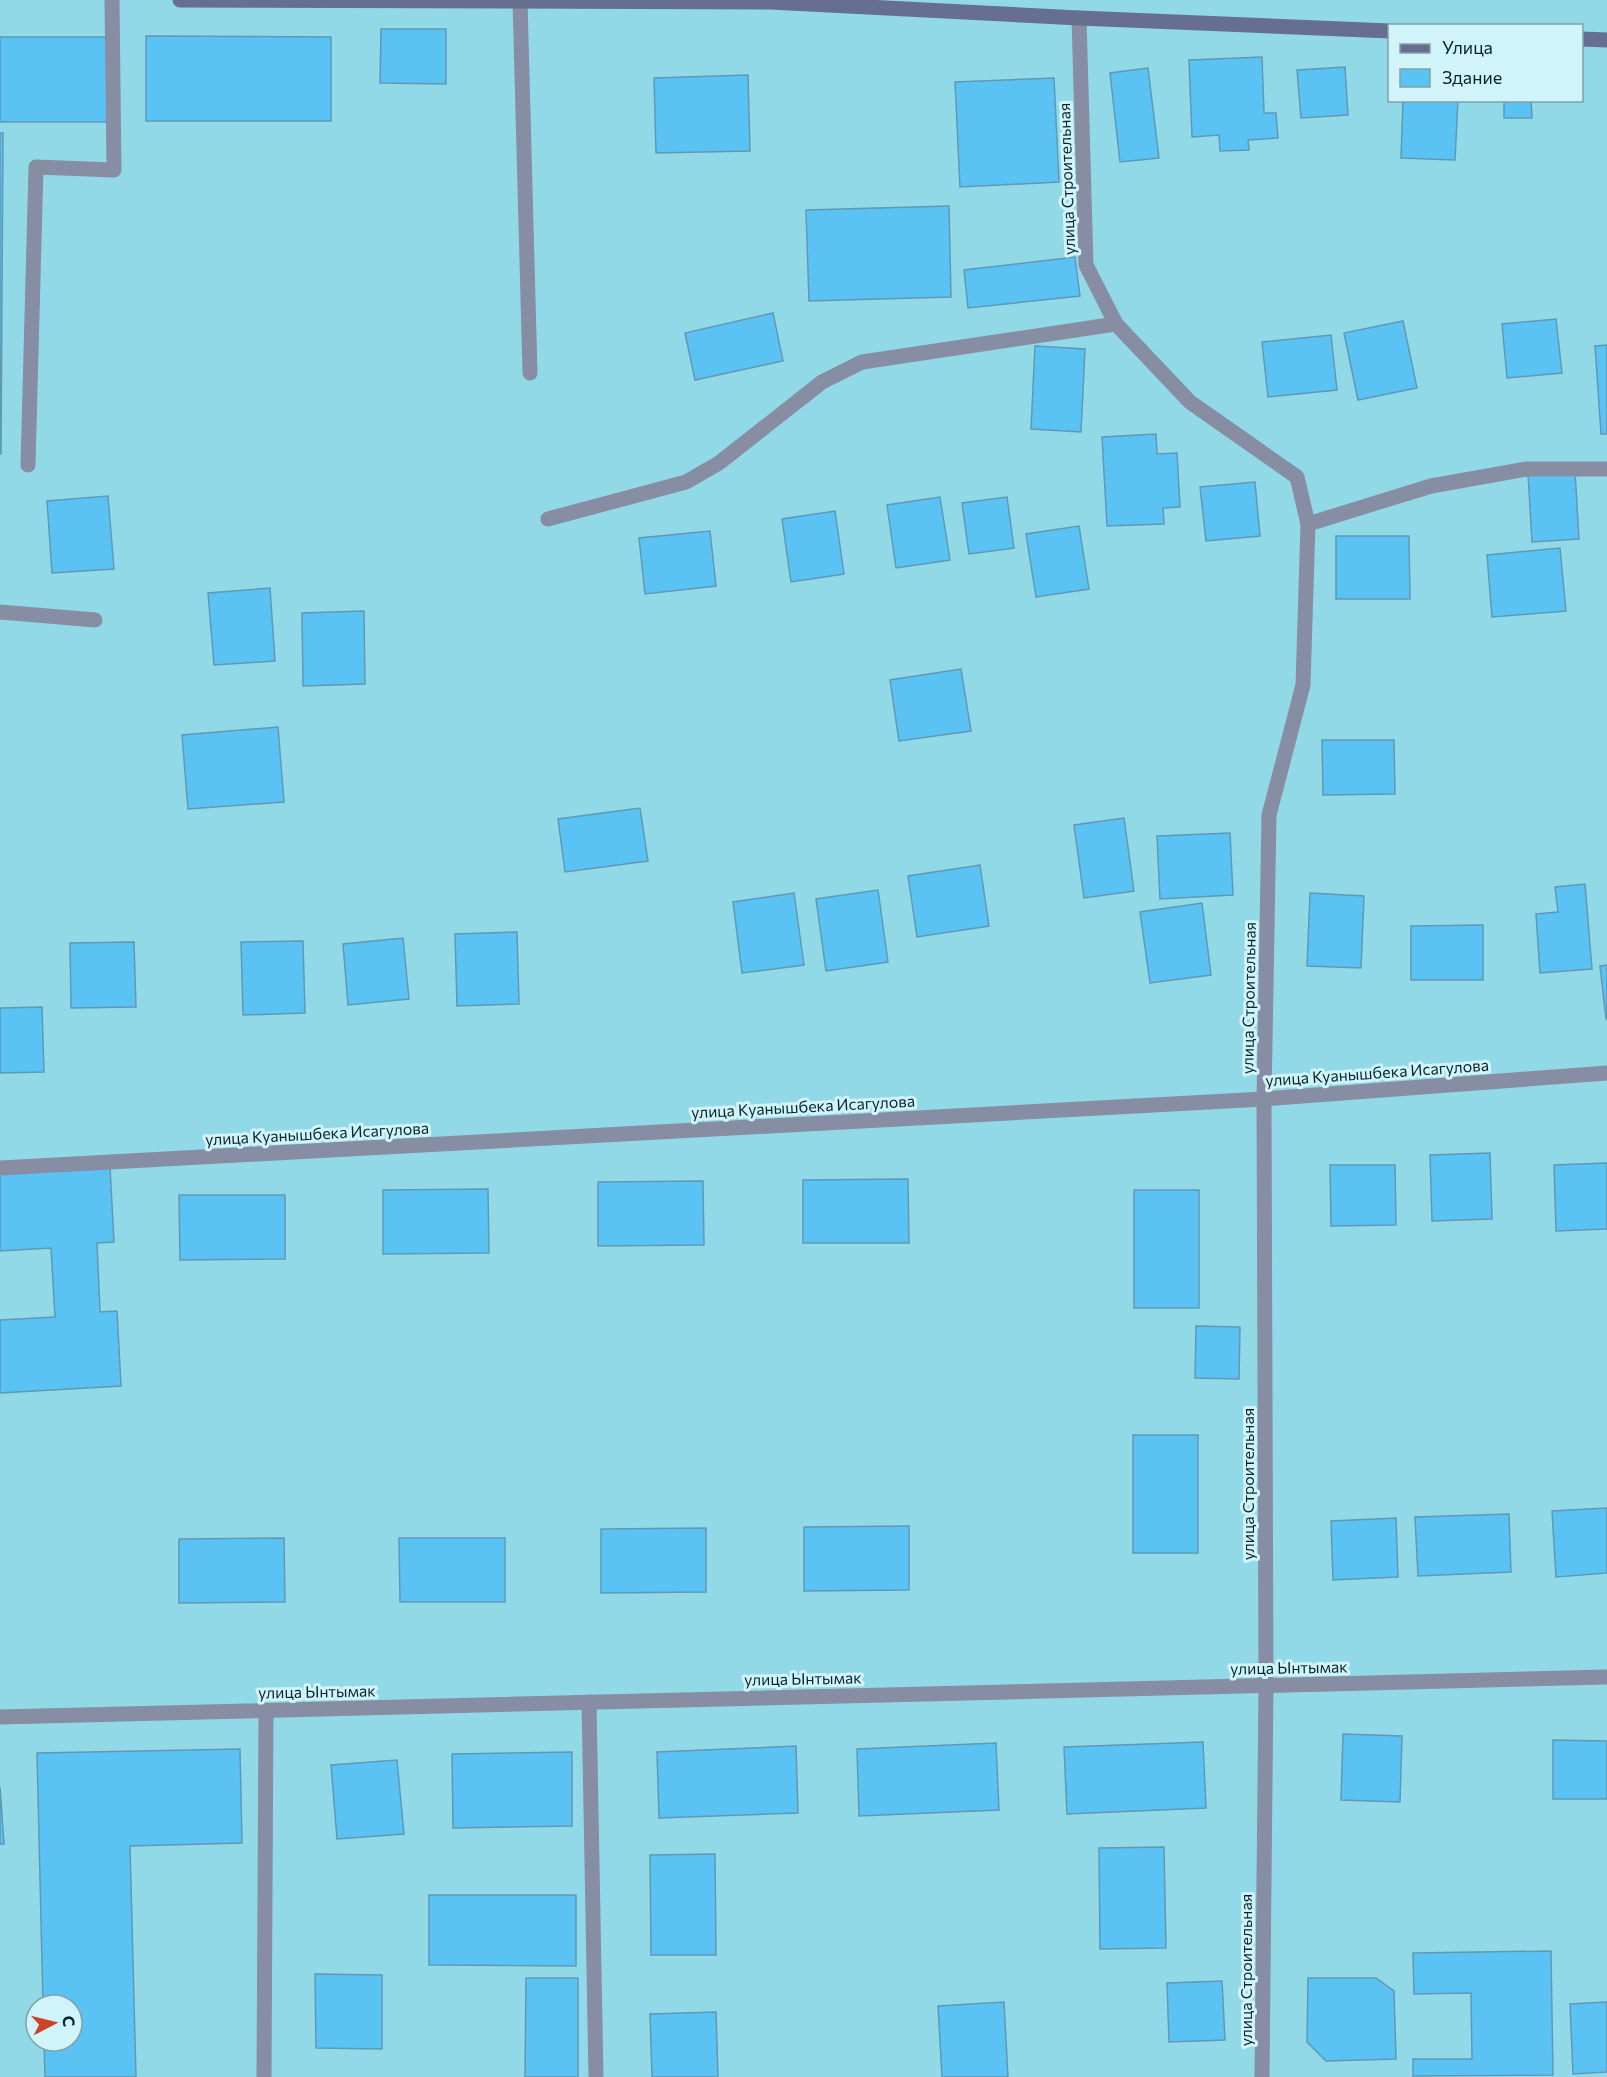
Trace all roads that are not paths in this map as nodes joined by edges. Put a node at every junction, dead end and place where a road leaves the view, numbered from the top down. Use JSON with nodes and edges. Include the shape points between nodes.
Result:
{"nodes":[{"id":1,"x":112,"y":0,"type":"edge"},
{"id":2,"x":180,"y":0,"type":"edge"},
{"id":3,"x":520,"y":1,"type":"edge"},
{"id":4,"x":861,"y":4,"type":"edge"},
{"id":5,"x":1079,"y":18,"type":"junction"},
{"id":6,"x":1388,"y":31,"type":"edge"},
{"id":7,"x":1583,"y":39,"type":"edge"},
{"id":8,"x":1607,"y":40,"type":"edge"},
{"id":9,"x":1116,"y":324,"type":"junction"},
{"id":10,"x":531,"y":373,"type":"dead end"},
{"id":11,"x":28,"y":465,"type":"dead end"},
{"id":12,"x":1607,"y":469,"type":"edge"},
{"id":13,"x":548,"y":519,"type":"dead end"},
{"id":14,"x":1308,"y":524,"type":"junction"},
{"id":15,"x":0,"y":612,"type":"edge"},
{"id":16,"x":95,"y":620,"type":"dead end"},
{"id":17,"x":1607,"y":1073,"type":"edge"},
{"id":18,"x":1264,"y":1099,"type":"junction"},
{"id":19,"x":0,"y":1168,"type":"edge"},
{"id":20,"x":1607,"y":1677,"type":"edge"},
{"id":21,"x":1266,"y":1685,"type":"junction"},
{"id":22,"x":589,"y":1702,"type":"junction"},
{"id":23,"x":266,"y":1710,"type":"junction"},
{"id":24,"x":0,"y":1717,"type":"edge"},
{"id":25,"x":264,"y":2077,"type":"edge"},
{"id":26,"x":596,"y":2077,"type":"edge"},
{"id":27,"x":1262,"y":2077,"type":"edge"}],
"edges":[{"from":1,"to":11,"type":"street","via":[[114,170],[36,167]]},
{"from":2,"to":3,"type":"main road"},
{"from":3,"to":4,"type":"main road"},
{"from":3,"to":10,"type":"street"},
{"from":4,"to":5,"type":"main road"},
{"from":5,"to":6,"type":"main road"},
{"from":5,"to":9,"type":"street","name":"улица Строительная","via":[[1086,265]]},
{"from":7,"to":8,"type":"main road"},
{"from":9,"to":13,"type":"street","via":[[862,362],[822,382],[719,463],[686,482]]},
{"from":9,"to":14,"type":"street","name":"улица Строительная","via":[[1190,402],[1297,477]]},
{"from":12,"to":14,"type":"street","via":[[1527,469],[1431,486]]},
{"from":14,"to":18,"type":"street","name":"улица Строительная","via":[[1303,685],[1269,816]]},
{"from":15,"to":16,"type":"street"},
{"from":17,"to":18,"type":"street","name":"улица Куанышбека Исагулова"},
{"from":18,"to":19,"type":"street","name":"улица Куанышбека Исагулова"},
{"from":18,"to":21,"type":"street","name":"улица Строительная"},
{"from":20,"to":21,"type":"street","name":"улица Ынтымак"},
{"from":21,"to":22,"type":"street","name":"улица Ынтымак"},
{"from":21,"to":27,"type":"street","name":"улица Строительная"},
{"from":22,"to":23,"type":"street","name":"улица Ынтымак"},
{"from":22,"to":26,"type":"street"},
{"from":23,"to":24,"type":"street","name":"улица Ынтымак"},
{"from":23,"to":25,"type":"street"}]}
